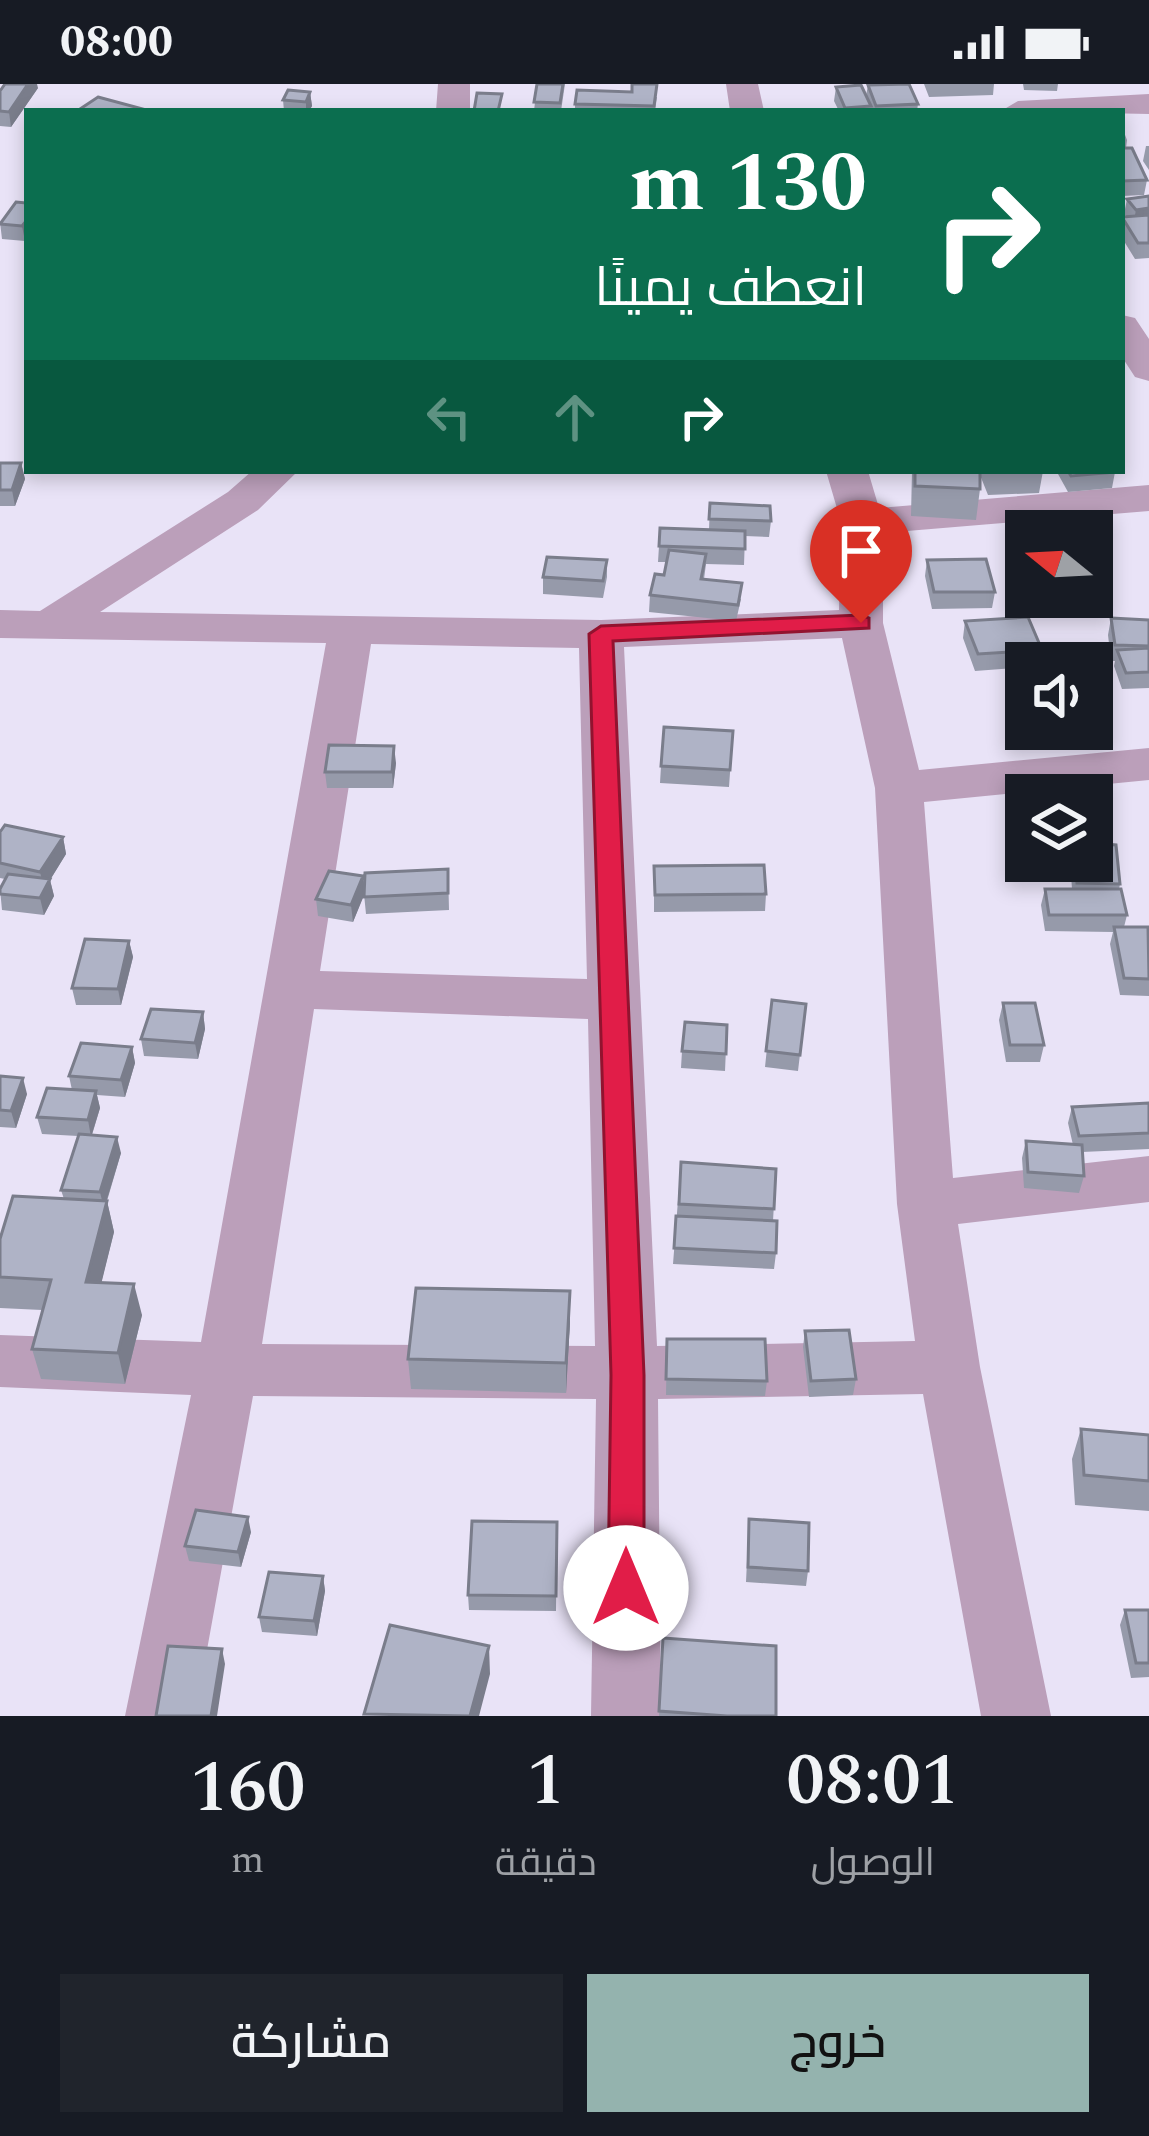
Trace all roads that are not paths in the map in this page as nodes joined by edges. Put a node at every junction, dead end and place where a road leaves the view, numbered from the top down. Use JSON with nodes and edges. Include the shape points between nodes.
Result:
{"nodes":[{"id":1,"x":1149,"y":104,"type":"edge"},
{"id":2,"x":1074,"y":108,"type":"edge"},
{"id":3,"x":1125,"y":331,"type":"edge"},
{"id":4,"x":1149,"y":369,"type":"edge"},
{"id":5,"x":274,"y":474,"type":"edge"},
{"id":6,"x":855,"y":496,"type":"edge"},
{"id":7,"x":1149,"y":498,"type":"edge"},
{"id":8,"x":861,"y":623,"type":"junction"},
{"id":9,"x":0,"y":624,"type":"edge"},
{"id":10,"x":49,"y":625,"type":"junction"},
{"id":11,"x":351,"y":630,"type":"junction"},
{"id":12,"x":601,"y":634,"type":"junction"},
{"id":13,"x":1149,"y":764,"type":"edge"},
{"id":14,"x":899,"y":788,"type":"junction"},
{"id":15,"x":291,"y":989,"type":"junction"},
{"id":16,"x":614,"y":1000,"type":"junction"},
{"id":17,"x":1149,"y":1179,"type":"edge"},
{"id":18,"x":926,"y":1204,"type":"junction"},
{"id":19,"x":0,"y":1361,"type":"edge"},
{"id":20,"x":949,"y":1367,"type":"junction"},
{"id":21,"x":227,"y":1372,"type":"junction"},
{"id":22,"x":627,"y":1375,"type":"junction"},
{"id":23,"x":160,"y":1716,"type":"edge"},
{"id":24,"x":626,"y":1716,"type":"edge"},
{"id":25,"x":1016,"y":1716,"type":"edge"}],
"edges":[{"from":1,"to":2,"type":"street"},
{"from":3,"to":4,"type":"street"},
{"from":5,"to":10,"type":"street"},
{"from":6,"to":7,"type":"street"},
{"from":6,"to":8,"type":"street"},
{"from":8,"to":12,"type":"street"},
{"from":8,"to":14,"type":"street"},
{"from":9,"to":10,"type":"street"},
{"from":10,"to":11,"type":"street"},
{"from":11,"to":12,"type":"street"},
{"from":11,"to":15,"type":"street"},
{"from":12,"to":16,"type":"street"},
{"from":13,"to":14,"type":"street"},
{"from":14,"to":18,"type":"street"},
{"from":15,"to":16,"type":"street"},
{"from":15,"to":21,"type":"street"},
{"from":16,"to":22,"type":"street"},
{"from":17,"to":18,"type":"street"},
{"from":18,"to":20,"type":"street"},
{"from":19,"to":21,"type":"street"},
{"from":20,"to":22,"type":"street"},
{"from":20,"to":25,"type":"street"},
{"from":21,"to":22,"type":"street"},
{"from":21,"to":23,"type":"street"},
{"from":22,"to":24,"type":"street"}]}
